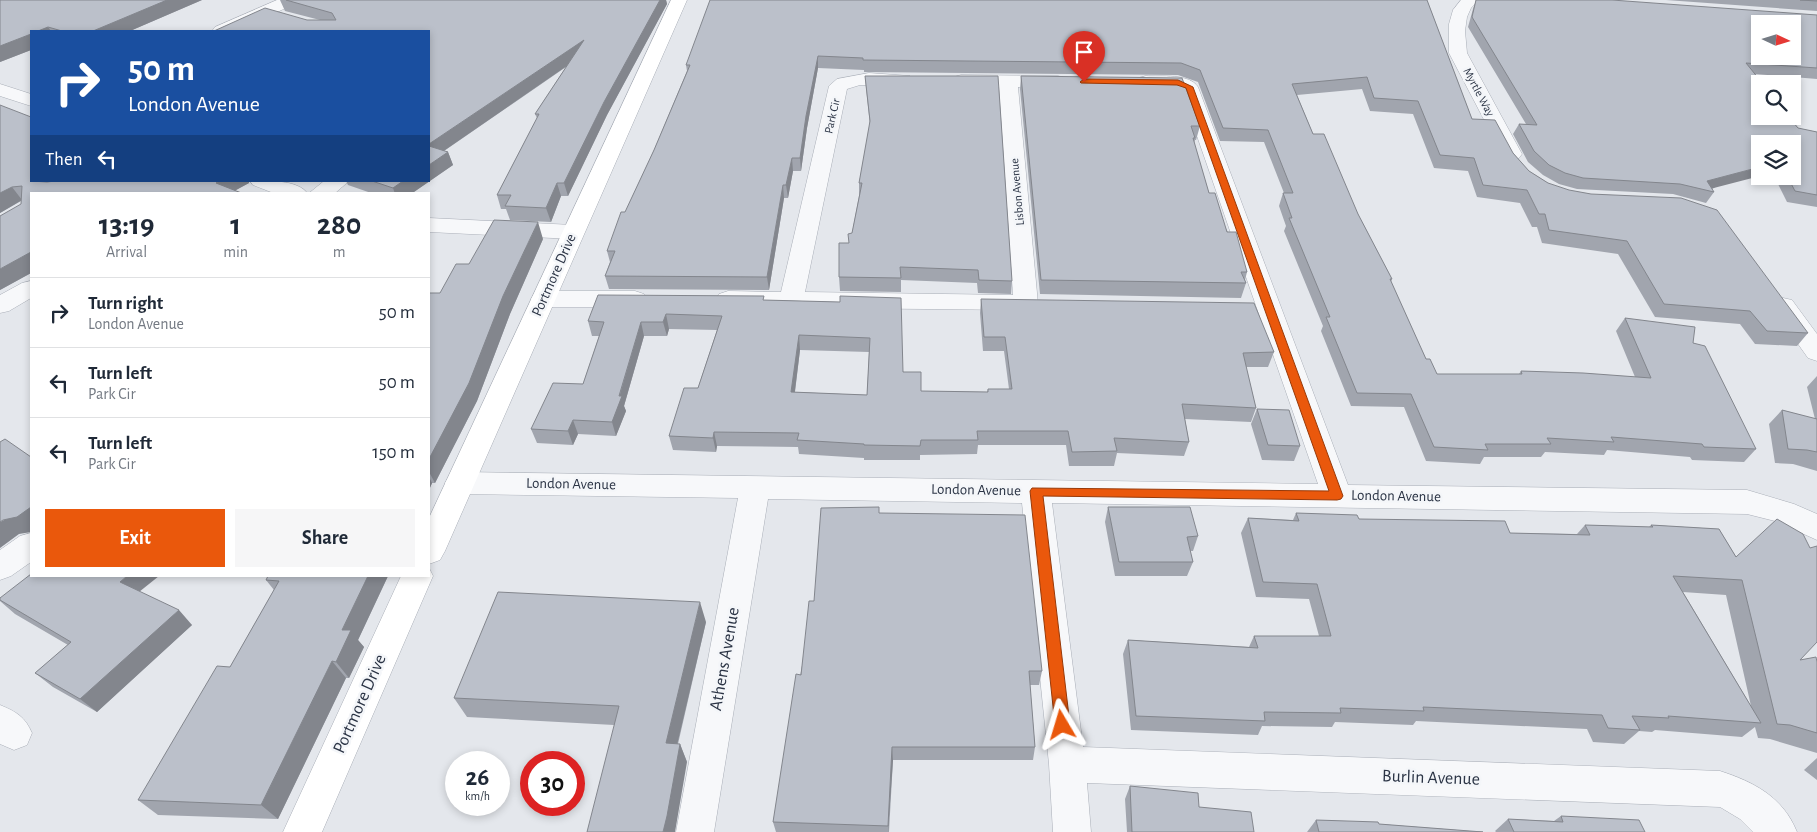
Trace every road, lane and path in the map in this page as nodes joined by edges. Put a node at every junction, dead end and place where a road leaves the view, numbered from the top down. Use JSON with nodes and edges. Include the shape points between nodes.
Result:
{"nodes":[{"id":1,"x":291,"y":0,"type":"edge"},
{"id":2,"x":679,"y":0,"type":"edge"},
{"id":3,"x":1471,"y":0,"type":"edge"},
{"id":4,"x":264,"y":12,"type":"junction"},
{"id":5,"x":293,"y":20,"type":"edge"},
{"id":6,"x":223,"y":30,"type":"edge"},
{"id":7,"x":1008,"y":81,"type":"junction"},
{"id":8,"x":1074,"y":82,"type":"edge"},
{"id":9,"x":1131,"y":82,"type":"edge"},
{"id":10,"x":0,"y":90,"type":"edge"},
{"id":11,"x":30,"y":100,"type":"edge"},
{"id":12,"x":1523,"y":170,"type":"edge"},
{"id":13,"x":263,"y":182,"type":"edge"},
{"id":14,"x":337,"y":182,"type":"edge"},
{"id":15,"x":292,"y":192,"type":"edge"},
{"id":16,"x":322,"y":192,"type":"edge"},
{"id":17,"x":430,"y":225,"type":"edge"},
{"id":18,"x":573,"y":232,"type":"junction"},
{"id":19,"x":30,"y":289,"type":"edge"},
{"id":20,"x":1770,"y":289,"type":"edge"},
{"id":21,"x":543,"y":298,"type":"junction"},
{"id":22,"x":662,"y":299,"type":"edge"},
{"id":23,"x":702,"y":299,"type":"edge"},
{"id":24,"x":791,"y":300,"type":"junction"},
{"id":25,"x":0,"y":306,"type":"edge"},
{"id":26,"x":1817,"y":352,"type":"edge"},
{"id":27,"x":460,"y":483,"type":"junction"},
{"id":28,"x":756,"y":487,"type":"junction"},
{"id":29,"x":1036,"y":491,"type":"junction"},
{"id":30,"x":1337,"y":496,"type":"junction"},
{"id":31,"x":1817,"y":528,"type":"edge"},
{"id":32,"x":30,"y":546,"type":"edge"},
{"id":33,"x":430,"y":549,"type":"edge"},
{"id":34,"x":0,"y":567,"type":"edge"},
{"id":35,"x":417,"y":577,"type":"edge"},
{"id":36,"x":1067,"y":764,"type":"junction"},
{"id":37,"x":302,"y":832,"type":"edge"},
{"id":38,"x":695,"y":832,"type":"edge"},
{"id":39,"x":1072,"y":832,"type":"edge"},
{"id":40,"x":1778,"y":832,"type":"edge"}],
"edges":[{"from":1,"to":4,"type":"street"},
{"from":2,"to":18,"type":"street","name":"Portmore Drive"},
{"from":3,"to":12,"type":"street","name":"Myrtle Way","via":[[1461,8],[1455,35],[1458,53]]},
{"from":4,"to":5,"type":"street"},
{"from":4,"to":6,"type":"street"},
{"from":7,"to":8,"type":"street","name":"Park Cir"},
{"from":7,"to":24,"type":"street","name":"Park Cir","via":[[851,80],[838,86]]},
{"from":7,"to":24,"type":"street","name":"Lisbon Avenue","via":[[1035,304]]},
{"from":9,"to":30,"type":"street","via":[[1178,83],[1189,87],[1259,307]]},
{"from":10,"to":11,"type":"street"},
{"from":13,"to":15,"type":"street"},
{"from":14,"to":16,"type":"street"},
{"from":17,"to":18,"type":"street"},
{"from":18,"to":21,"type":"street","name":"Portmore Drive"},
{"from":19,"to":25,"type":"street"},
{"from":20,"to":26,"type":"street"},
{"from":21,"to":22,"type":"street"},
{"from":21,"to":27,"type":"street","name":"Portmore Drive"},
{"from":23,"to":24,"type":"street"},
{"from":27,"to":28,"type":"street","name":"London Avenue"},
{"from":27,"to":33,"type":"street","name":"Portmore Drive"},
{"from":28,"to":29,"type":"street","name":"London Avenue"},
{"from":28,"to":38,"type":"street","name":"Athens Avenue"},
{"from":29,"to":30,"type":"street","name":"London Avenue"},
{"from":29,"to":36,"type":"street"},
{"from":30,"to":31,"type":"street","name":"London Avenue","via":[[1747,502],[1783,512]]},
{"from":32,"to":34,"type":"street"},
{"from":35,"to":37,"type":"street","name":"Portmore Drive"},
{"from":36,"to":39,"type":"street"},
{"from":36,"to":40,"type":"street","name":"Burlin Avenue","via":[[1720,789],[1743,797],[1763,812]]}]}
